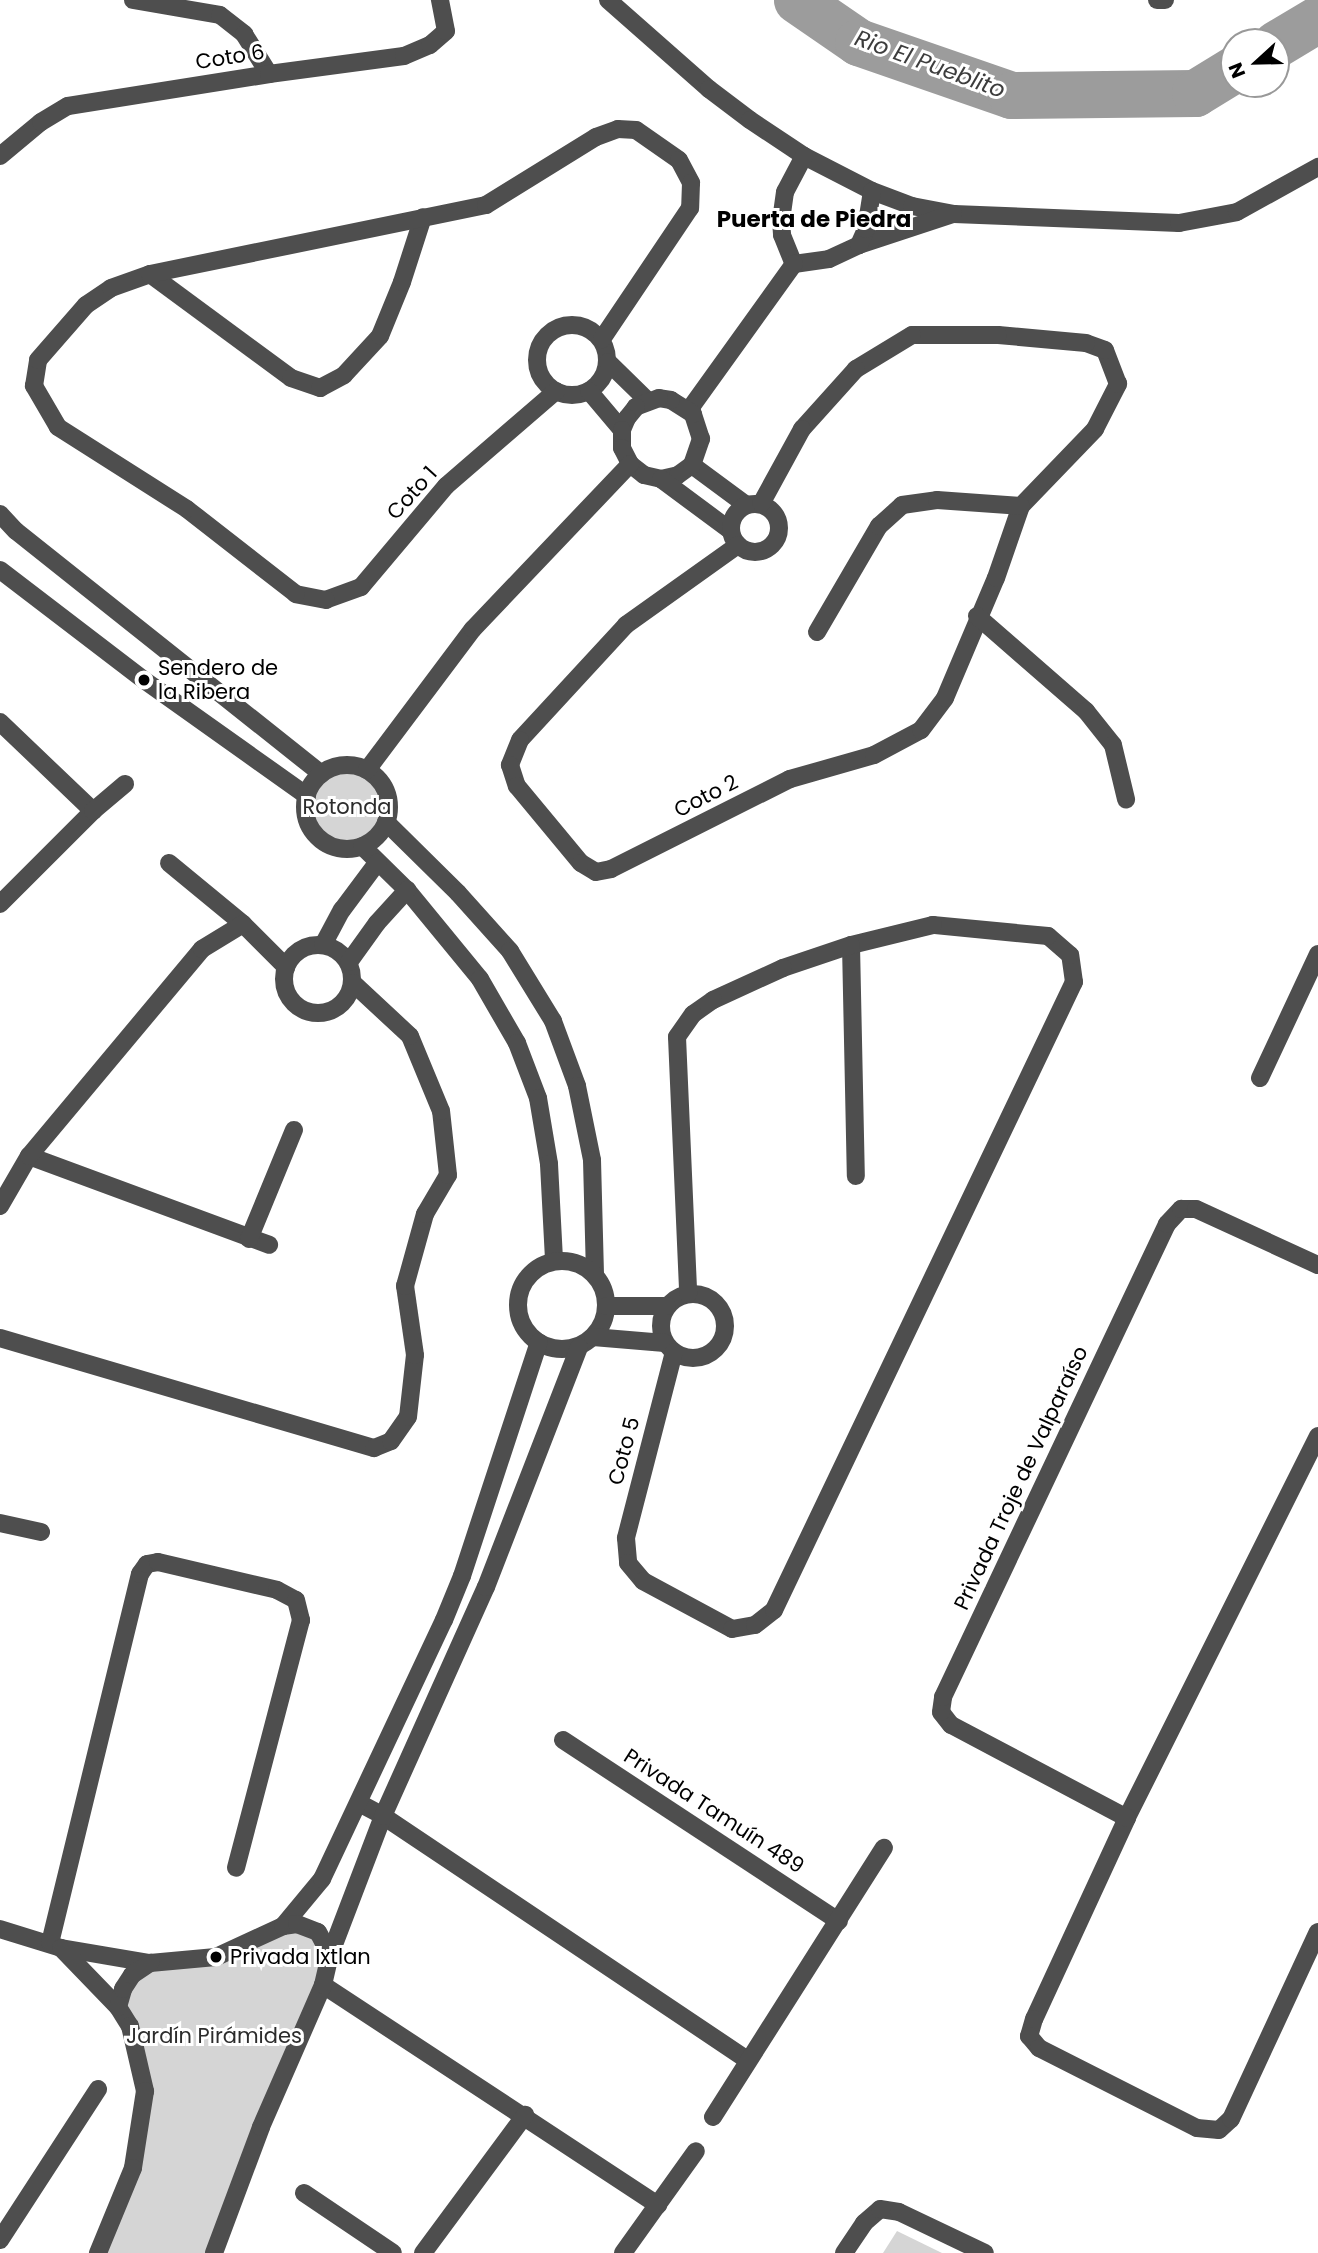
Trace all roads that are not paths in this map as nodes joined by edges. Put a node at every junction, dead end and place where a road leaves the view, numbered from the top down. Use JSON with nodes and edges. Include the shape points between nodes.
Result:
{"nodes":[{"id":1,"x":132,"y":0,"type":"edge"},
{"id":2,"x":440,"y":0,"type":"edge"},
{"id":3,"x":608,"y":0,"type":"edge"},
{"id":4,"x":1157,"y":0,"type":"edge"},
{"id":5,"x":1165,"y":0,"type":"edge"},
{"id":6,"x":269,"y":74,"type":"junction"},
{"id":7,"x":0,"y":156,"type":"edge"},
{"id":8,"x":804,"y":156,"type":"junction"},
{"id":9,"x":1318,"y":167,"type":"edge"},
{"id":10,"x":872,"y":191,"type":"junction"},
{"id":11,"x":954,"y":214,"type":"junction"},
{"id":12,"x":423,"y":217,"type":"junction"},
{"id":13,"x":859,"y":245,"type":"junction"},
{"id":14,"x":794,"y":264,"type":"junction"},
{"id":15,"x":150,"y":274,"type":"junction"},
{"id":16,"x":601,"y":340,"type":"junction"},
{"id":17,"x":608,"y":362,"type":"junction"},
{"id":18,"x":556,"y":391,"type":"junction"},
{"id":19,"x":589,"y":391,"type":"junction"},
{"id":20,"x":648,"y":401,"type":"junction"},
{"id":21,"x":689,"y":410,"type":"junction"},
{"id":22,"x":622,"y":430,"type":"junction"},
{"id":23,"x":630,"y":464,"type":"junction"},
{"id":24,"x":692,"y":465,"type":"junction"},
{"id":25,"x":661,"y":479,"type":"junction"},
{"id":26,"x":754,"y":505,"type":"junction"},
{"id":27,"x":1021,"y":506,"type":"junction"},
{"id":28,"x":0,"y":513,"type":"edge"},
{"id":29,"x":734,"y":538,"type":"junction"},
{"id":30,"x":0,"y":570,"type":"edge"},
{"id":31,"x":977,"y":617,"type":"junction"},
{"id":32,"x":817,"y":632,"type":"dead end"},
{"id":33,"x":0,"y":722,"type":"edge"},
{"id":34,"x":367,"y":770,"type":"junction"},
{"id":35,"x":321,"y":774,"type":"junction"},
{"id":36,"x":125,"y":784,"type":"dead end"},
{"id":37,"x":306,"y":796,"type":"junction"},
{"id":38,"x":1126,"y":799,"type":"dead end"},
{"id":39,"x":93,"y":811,"type":"junction"},
{"id":40,"x":386,"y":822,"type":"junction"},
{"id":41,"x":362,"y":846,"type":"junction"},
{"id":42,"x":169,"y":863,"type":"dead end"},
{"id":43,"x":377,"y":863,"type":"junction"},
{"id":44,"x":407,"y":890,"type":"junction"},
{"id":45,"x":0,"y":904,"type":"edge"},
{"id":46,"x":243,"y":924,"type":"junction"},
{"id":47,"x":851,"y":944,"type":"junction"},
{"id":48,"x":323,"y":945,"type":"junction"},
{"id":49,"x":1318,"y":954,"type":"edge"},
{"id":50,"x":349,"y":962,"type":"junction"},
{"id":51,"x":286,"y":967,"type":"junction"},
{"id":52,"x":353,"y":983,"type":"junction"},
{"id":53,"x":1260,"y":1078,"type":"dead end"},
{"id":54,"x":293,"y":1130,"type":"dead end"},
{"id":55,"x":29,"y":1156,"type":"junction"},
{"id":56,"x":856,"y":1176,"type":"dead end"},
{"id":57,"x":0,"y":1206,"type":"edge"},
{"id":58,"x":249,"y":1239,"type":"junction"},
{"id":59,"x":269,"y":1245,"type":"dead end"},
{"id":60,"x":554,"y":1261,"type":"junction"},
{"id":61,"x":1318,"y":1265,"type":"edge"},
{"id":62,"x":595,"y":1274,"type":"junction"},
{"id":63,"x":688,"y":1294,"type":"junction"},
{"id":64,"x":607,"y":1306,"type":"junction"},
{"id":65,"x":667,"y":1306,"type":"junction"},
{"id":66,"x":0,"y":1338,"type":"edge"},
{"id":67,"x":539,"y":1342,"type":"junction"},
{"id":68,"x":586,"y":1342,"type":"junction"},
{"id":69,"x":669,"y":1348,"type":"junction"},
{"id":70,"x":1318,"y":1436,"type":"edge"},
{"id":71,"x":0,"y":1523,"type":"edge"},
{"id":72,"x":41,"y":1532,"type":"dead end"},
{"id":73,"x":564,"y":1741,"type":"dead end"},
{"id":74,"x":359,"y":1803,"type":"junction"},
{"id":75,"x":383,"y":1816,"type":"junction"},
{"id":76,"x":1127,"y":1818,"type":"junction"},
{"id":77,"x":884,"y":1848,"type":"dead end"},
{"id":78,"x":236,"y":1868,"type":"dead end"},
{"id":79,"x":839,"y":1920,"type":"junction"},
{"id":80,"x":284,"y":1926,"type":"junction"},
{"id":81,"x":0,"y":1929,"type":"edge"},
{"id":82,"x":1318,"y":1932,"type":"edge"},
{"id":83,"x":55,"y":1945,"type":"junction"},
{"id":84,"x":330,"y":1955,"type":"junction"},
{"id":85,"x":150,"y":1963,"type":"junction"},
{"id":86,"x":323,"y":1985,"type":"junction"},
{"id":87,"x":118,"y":2007,"type":"junction"},
{"id":88,"x":747,"y":2060,"type":"junction"},
{"id":89,"x":98,"y":2089,"type":"dead end"},
{"id":90,"x":525,"y":2115,"type":"junction"},
{"id":91,"x":713,"y":2117,"type":"dead end"},
{"id":92,"x":695,"y":2151,"type":"dead end"},
{"id":93,"x":304,"y":2193,"type":"dead end"},
{"id":94,"x":658,"y":2205,"type":"junction"},
{"id":95,"x":0,"y":2241,"type":"edge"},
{"id":96,"x":101,"y":2251,"type":"edge"},
{"id":97,"x":214,"y":2253,"type":"edge"},
{"id":98,"x":393,"y":2253,"type":"edge"},
{"id":99,"x":423,"y":2253,"type":"edge"},
{"id":100,"x":624,"y":2253,"type":"edge"},
{"id":101,"x":844,"y":2253,"type":"edge"},
{"id":102,"x":985,"y":2253,"type":"edge"}],
"edges":[{"from":1,"to":6,"type":"street","via":[[220,15],[244,34]]},
{"from":2,"to":6,"type":"street","name":"Coto 6","via":[[446,31],[430,45],[404,56]]},
{"from":3,"to":8,"type":"street","via":[[709,89]]},
{"from":4,"to":5,"type":"street"},
{"from":6,"to":7,"type":"street","name":"Coto 6","via":[[68,106]]},
{"from":8,"to":10,"type":"street"},
{"from":8,"to":14,"type":"street","via":[[785,192],[781,220]]},
{"from":9,"to":11,"type":"street","via":[[1237,212],[1180,223]]},
{"from":10,"to":11,"type":"street","via":[[912,206]]},
{"from":10,"to":13,"type":"street"},
{"from":11,"to":13,"type":"street"},
{"from":12,"to":15,"type":"street"},
{"from":12,"to":15,"type":"street","via":[[380,336],[344,375],[320,388],[291,378]]},
{"from":12,"to":16,"type":"street","via":[[485,205],[596,137],[618,129],[636,130],[679,160],[691,183],[690,208]]},
{"from":13,"to":14,"type":"street","via":[[829,259]]},
{"from":14,"to":21,"type":"street"},
{"from":15,"to":18,"type":"street","name":"Coto 1","via":[[111,288],[86,305],[38,360],[34,386],[58,427],[187,509],[296,594],[326,600],[361,587],[446,486]]},
{"from":16,"to":17,"type":"street"},
{"from":16,"to":18,"type":"street","via":[[582,326],[570,324],[548,333],[537,364]]},
{"from":17,"to":19,"type":"street","via":[[605,374]]},
{"from":17,"to":20,"type":"street"},
{"from":18,"to":19,"type":"street","via":[[567,395]]},
{"from":19,"to":22,"type":"street"},
{"from":20,"to":21,"type":"street","via":[[671,400]]},
{"from":20,"to":22,"type":"street","via":[[636,407]]},
{"from":21,"to":24,"type":"street","via":[[701,439]]},
{"from":22,"to":23,"type":"street","via":[[622,447]]},
{"from":23,"to":25,"type":"street","via":[[644,475]]},
{"from":23,"to":34,"type":"street","via":[[473,629]]},
{"from":24,"to":25,"type":"street"},
{"from":24,"to":26,"type":"street"},
{"from":25,"to":29,"type":"street"},
{"from":26,"to":27,"type":"street","via":[[802,429],[856,369],[912,335],[998,335],[1105,349],[1118,384],[1096,429]]},
{"from":26,"to":29,"type":"street","via":[[736,512]]},
{"from":26,"to":29,"type":"street","via":[[775,513],[779,528],[774,543],[752,552]]},
{"from":27,"to":31,"type":"street"},
{"from":27,"to":32,"type":"street","via":[[937,500],[902,505],[878,526]]},
{"from":28,"to":35,"type":"street","via":[[16,531]]},
{"from":29,"to":31,"type":"street","name":"Coto 2","via":[[626,625],[520,740],[510,765],[517,786],[581,863],[596,872],[611,869],[790,779],[874,755],[920,730],[945,698]]},
{"from":30,"to":37,"type":"street"},
{"from":31,"to":38,"type":"street","via":[[1086,711],[1113,745]]},
{"from":33,"to":39,"type":"street"},
{"from":34,"to":35,"type":"street","via":[[344,765]]},
{"from":34,"to":40,"type":"street","via":[[377,777],[388,799]]},
{"from":35,"to":37,"type":"street"},
{"from":36,"to":39,"type":"street"},
{"from":37,"to":41,"type":"street","via":[[305,809],[314,833],[336,847]]},
{"from":39,"to":45,"type":"street"},
{"from":40,"to":41,"type":"street","via":[[377,837]]},
{"from":40,"to":62,"type":"street","via":[[510,951],[553,1021],[577,1086],[592,1160]]},
{"from":41,"to":43,"type":"street"},
{"from":42,"to":46,"type":"street"},
{"from":43,"to":44,"type":"street"},
{"from":43,"to":48,"type":"street"},
{"from":44,"to":50,"type":"street"},
{"from":44,"to":60,"type":"street","via":[[480,979],[517,1043],[538,1098],[550,1164]]},
{"from":46,"to":51,"type":"street"},
{"from":46,"to":55,"type":"street","via":[[202,949]]},
{"from":47,"to":56,"type":"street"},
{"from":47,"to":63,"type":"street","via":[[713,1000],[692,1014],[677,1037]]},
{"from":47,"to":69,"type":"street","name":"Coto 5","via":[[933,925],[1048,936],[1070,955],[1074,982],[774,1610],[755,1625],[732,1629],[643,1581],[628,1563],[626,1538]]},
{"from":48,"to":50,"type":"street","via":[[338,950]]},
{"from":48,"to":51,"type":"street","via":[[300,949]]},
{"from":49,"to":53,"type":"street"},
{"from":50,"to":52,"type":"street"},
{"from":51,"to":52,"type":"street","via":[[284,978],[291,1000],[311,1013],[334,1011],[350,994]]},
{"from":52,"to":66,"type":"street","via":[[410,1036],[442,1111],[448,1175],[425,1214],[405,1286],[415,1355],[408,1417],[391,1441],[374,1448]]},
{"from":54,"to":58,"type":"street"},
{"from":55,"to":57,"type":"street"},
{"from":55,"to":58,"type":"street"},
{"from":58,"to":59,"type":"street"},
{"from":60,"to":62,"type":"street","via":[[576,1262]]},
{"from":60,"to":67,"type":"street","via":[[528,1276],[518,1304],[528,1332]]},
{"from":61,"to":76,"type":"street","name":"Privada Troje de Valparaíso","via":[[1196,1209],[1181,1209],[1167,1224],[943,1697],[941,1712],[951,1725]]},
{"from":62,"to":64,"type":"street"},
{"from":63,"to":65,"type":"street"},
{"from":63,"to":69,"type":"street","via":[[700,1294],[719,1306],[725,1317],[723,1340],[707,1356],[695,1359]]},
{"from":64,"to":65,"type":"street"},
{"from":64,"to":68,"type":"street","via":[[603,1323]]},
{"from":65,"to":69,"type":"street","via":[[662,1318]]},
{"from":67,"to":68,"type":"street","via":[[552,1348]]},
{"from":67,"to":74,"type":"street","via":[[462,1576]]},
{"from":68,"to":69,"type":"street"},
{"from":68,"to":75,"type":"street","via":[[486,1587]]},
{"from":70,"to":76,"type":"street"},
{"from":71,"to":72,"type":"street"},
{"from":73,"to":79,"type":"street","name":"Privada Tamuín 489"},
{"from":74,"to":75,"type":"street"},
{"from":74,"to":80,"type":"street","via":[[321,1879]]},
{"from":75,"to":84,"type":"street"},
{"from":75,"to":88,"type":"street"},
{"from":76,"to":82,"type":"street","via":[[1034,2019],[1029,2036],[1039,2048],[1197,2128],[1219,2130],[1231,2119]]},
{"from":77,"to":79,"type":"street"},
{"from":78,"to":83,"type":"street","via":[[300,1620],[296,1600],[277,1590],[158,1562],[147,1564],[140,1574]]},
{"from":79,"to":88,"type":"street"},
{"from":80,"to":84,"type":"street","via":[[297,1924],[318,1932]]},
{"from":80,"to":85,"type":"street","via":[[216,1957]]},
{"from":81,"to":83,"type":"street"},
{"from":83,"to":85,"type":"street"},
{"from":83,"to":87,"type":"street"},
{"from":84,"to":86,"type":"street"},
{"from":85,"to":87,"type":"street","via":[[132,1975]]},
{"from":86,"to":90,"type":"street"},
{"from":86,"to":97,"type":"street","via":[[261,2127]]},
{"from":87,"to":96,"type":"street","via":[[130,2026],[145,2091],[133,2168]]},
{"from":88,"to":91,"type":"street"},
{"from":89,"to":95,"type":"street"},
{"from":90,"to":94,"type":"street"},
{"from":90,"to":99,"type":"street"},
{"from":92,"to":94,"type":"street"},
{"from":93,"to":98,"type":"street"},
{"from":94,"to":100,"type":"street"},
{"from":101,"to":102,"type":"street","via":[[864,2223],[880,2209],[899,2212]]}]}
